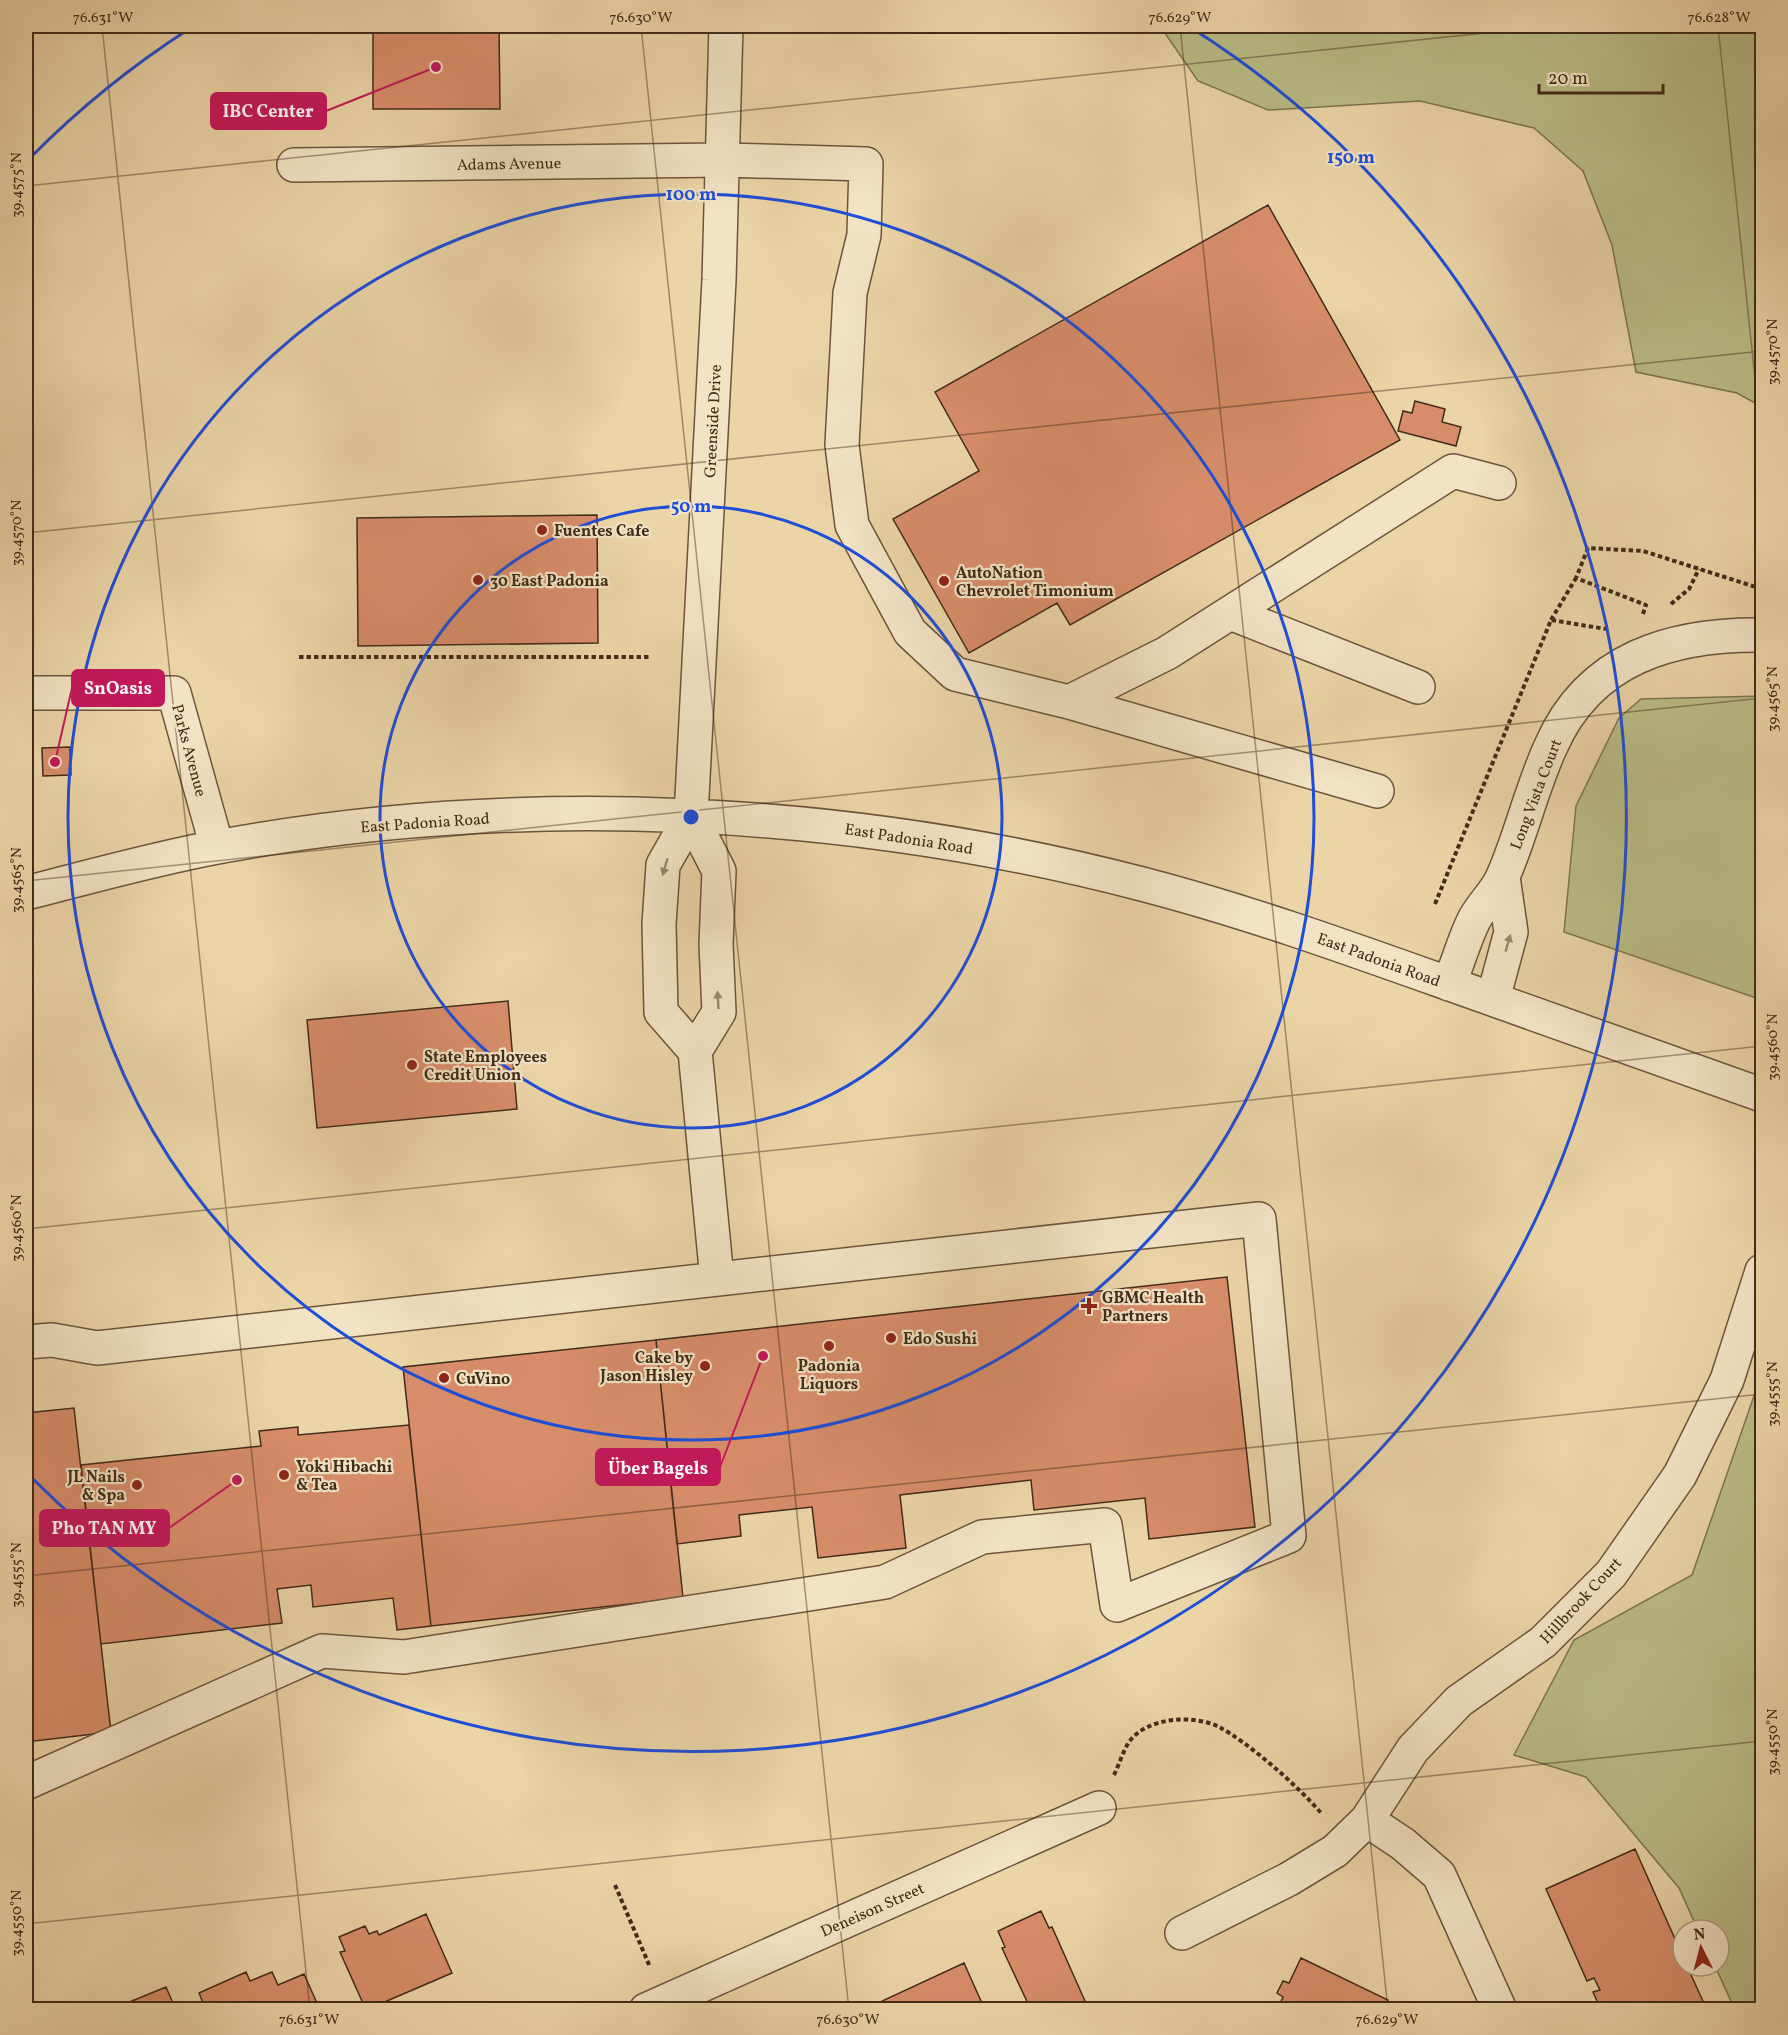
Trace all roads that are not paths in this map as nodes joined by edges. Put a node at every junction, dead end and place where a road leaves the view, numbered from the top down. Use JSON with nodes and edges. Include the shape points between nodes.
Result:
{"nodes":[{"id":1,"x":726,"y":26,"type":"edge"},
{"id":2,"x":724,"y":160,"type":"junction"},
{"id":3,"x":294,"y":165,"type":"dead end"},
{"id":4,"x":1499,"y":483,"type":"dead end"},
{"id":5,"x":1233,"y":614,"type":"junction"},
{"id":6,"x":1762,"y":635,"type":"edge"},
{"id":7,"x":1418,"y":687,"type":"dead end"},
{"id":8,"x":26,"y":693,"type":"edge"},
{"id":9,"x":1069,"y":702,"type":"junction"},
{"id":10,"x":1377,"y":791,"type":"dead end"},
{"id":11,"x":691,"y":816,"type":"junction"},
{"id":12,"x":217,"y":847,"type":"junction"},
{"id":13,"x":1503,"y":877,"type":"junction"},
{"id":14,"x":26,"y":893,"type":"edge"},
{"id":15,"x":1449,"y":984,"type":"junction"},
{"id":16,"x":1493,"y":999,"type":"junction"},
{"id":17,"x":694,"y":1051,"type":"junction"},
{"id":18,"x":1762,"y":1095,"type":"edge"},
{"id":19,"x":1762,"y":1271,"type":"edge"},
{"id":20,"x":717,"y":1279,"type":"junction"},
{"id":21,"x":26,"y":1342,"type":"edge"},
{"id":22,"x":26,"y":1783,"type":"edge"},
{"id":23,"x":1099,"y":1808,"type":"road end"},
{"id":24,"x":1356,"y":1830,"type":"junction"},
{"id":25,"x":1182,"y":1934,"type":"dead end"},
{"id":26,"x":655,"y":2005,"type":"edge"},
{"id":27,"x":1500,"y":2010,"type":"edge"}],
"edges":[{"from":1,"to":2,"type":"street","name":"Greenside Drive"},
{"from":2,"to":3,"type":"street","name":"Adams Avenue"},
{"from":2,"to":9,"type":"street","name":"Adams Avenue","via":[[866,164],[864,235],[850,293],[842,445],[852,525],[910,632],[955,674]]},
{"from":2,"to":11,"type":"street","name":"Greenside Drive"},
{"from":4,"to":5,"type":"street","via":[[1453,471]]},
{"from":5,"to":7,"type":"street"},
{"from":5,"to":9,"type":"street","via":[[1167,653]]},
{"from":6,"to":13,"type":"street","name":"Long Vista Court","via":[[1665,646],[1624,662],[1595,684],[1572,709],[1551,745]]},
{"from":8,"to":12,"type":"street","name":"Parks Avenue","via":[[174,693]]},
{"from":9,"to":10,"type":"street"},
{"from":11,"to":12,"type":"street","name":"East Padonia Road","via":[[498,817],[348,828]]},
{"from":11,"to":15,"type":"street","name":"East Padonia Road","via":[[843,828],[954,843],[1064,866],[1227,908],[1324,938]]},
{"from":17,"to":11,"type":"street","one_way":true,"via":[[719,1012],[719,871]]},
{"from":11,"to":17,"type":"street","one_way":true,"via":[[663,866],[659,924],[661,1012]]},
{"from":12,"to":14,"type":"street","name":"East Padonia Road"},
{"from":13,"to":15,"type":"street","via":[[1474,919]]},
{"from":16,"to":13,"type":"street","one_way":true,"via":[[1511,932]]},
{"from":15,"to":16,"type":"street","name":"East Padonia Road"},
{"from":16,"to":18,"type":"street","name":"East Padonia Road"},
{"from":17,"to":20,"type":"street"},
{"from":19,"to":24,"type":"street","name":"Hillbrook Court","via":[[1727,1380],[1680,1474],[1611,1574],[1543,1642],[1459,1701],[1413,1749]]},
{"from":20,"to":21,"type":"street","via":[[97,1348],[52,1340]]},
{"from":20,"to":22,"type":"street","via":[[1259,1218],[1289,1536],[1117,1605],[1105,1525],[982,1538],[885,1582],[404,1657],[322,1651]]},
{"from":23,"to":26,"type":"street","name":"Deneison Street"},
{"from":24,"to":25,"type":"street","name":"Hillbrook Court","via":[[1335,1851],[1289,1879]]},
{"from":24,"to":27,"type":"street","via":[[1403,1844],[1438,1875]]}]}
